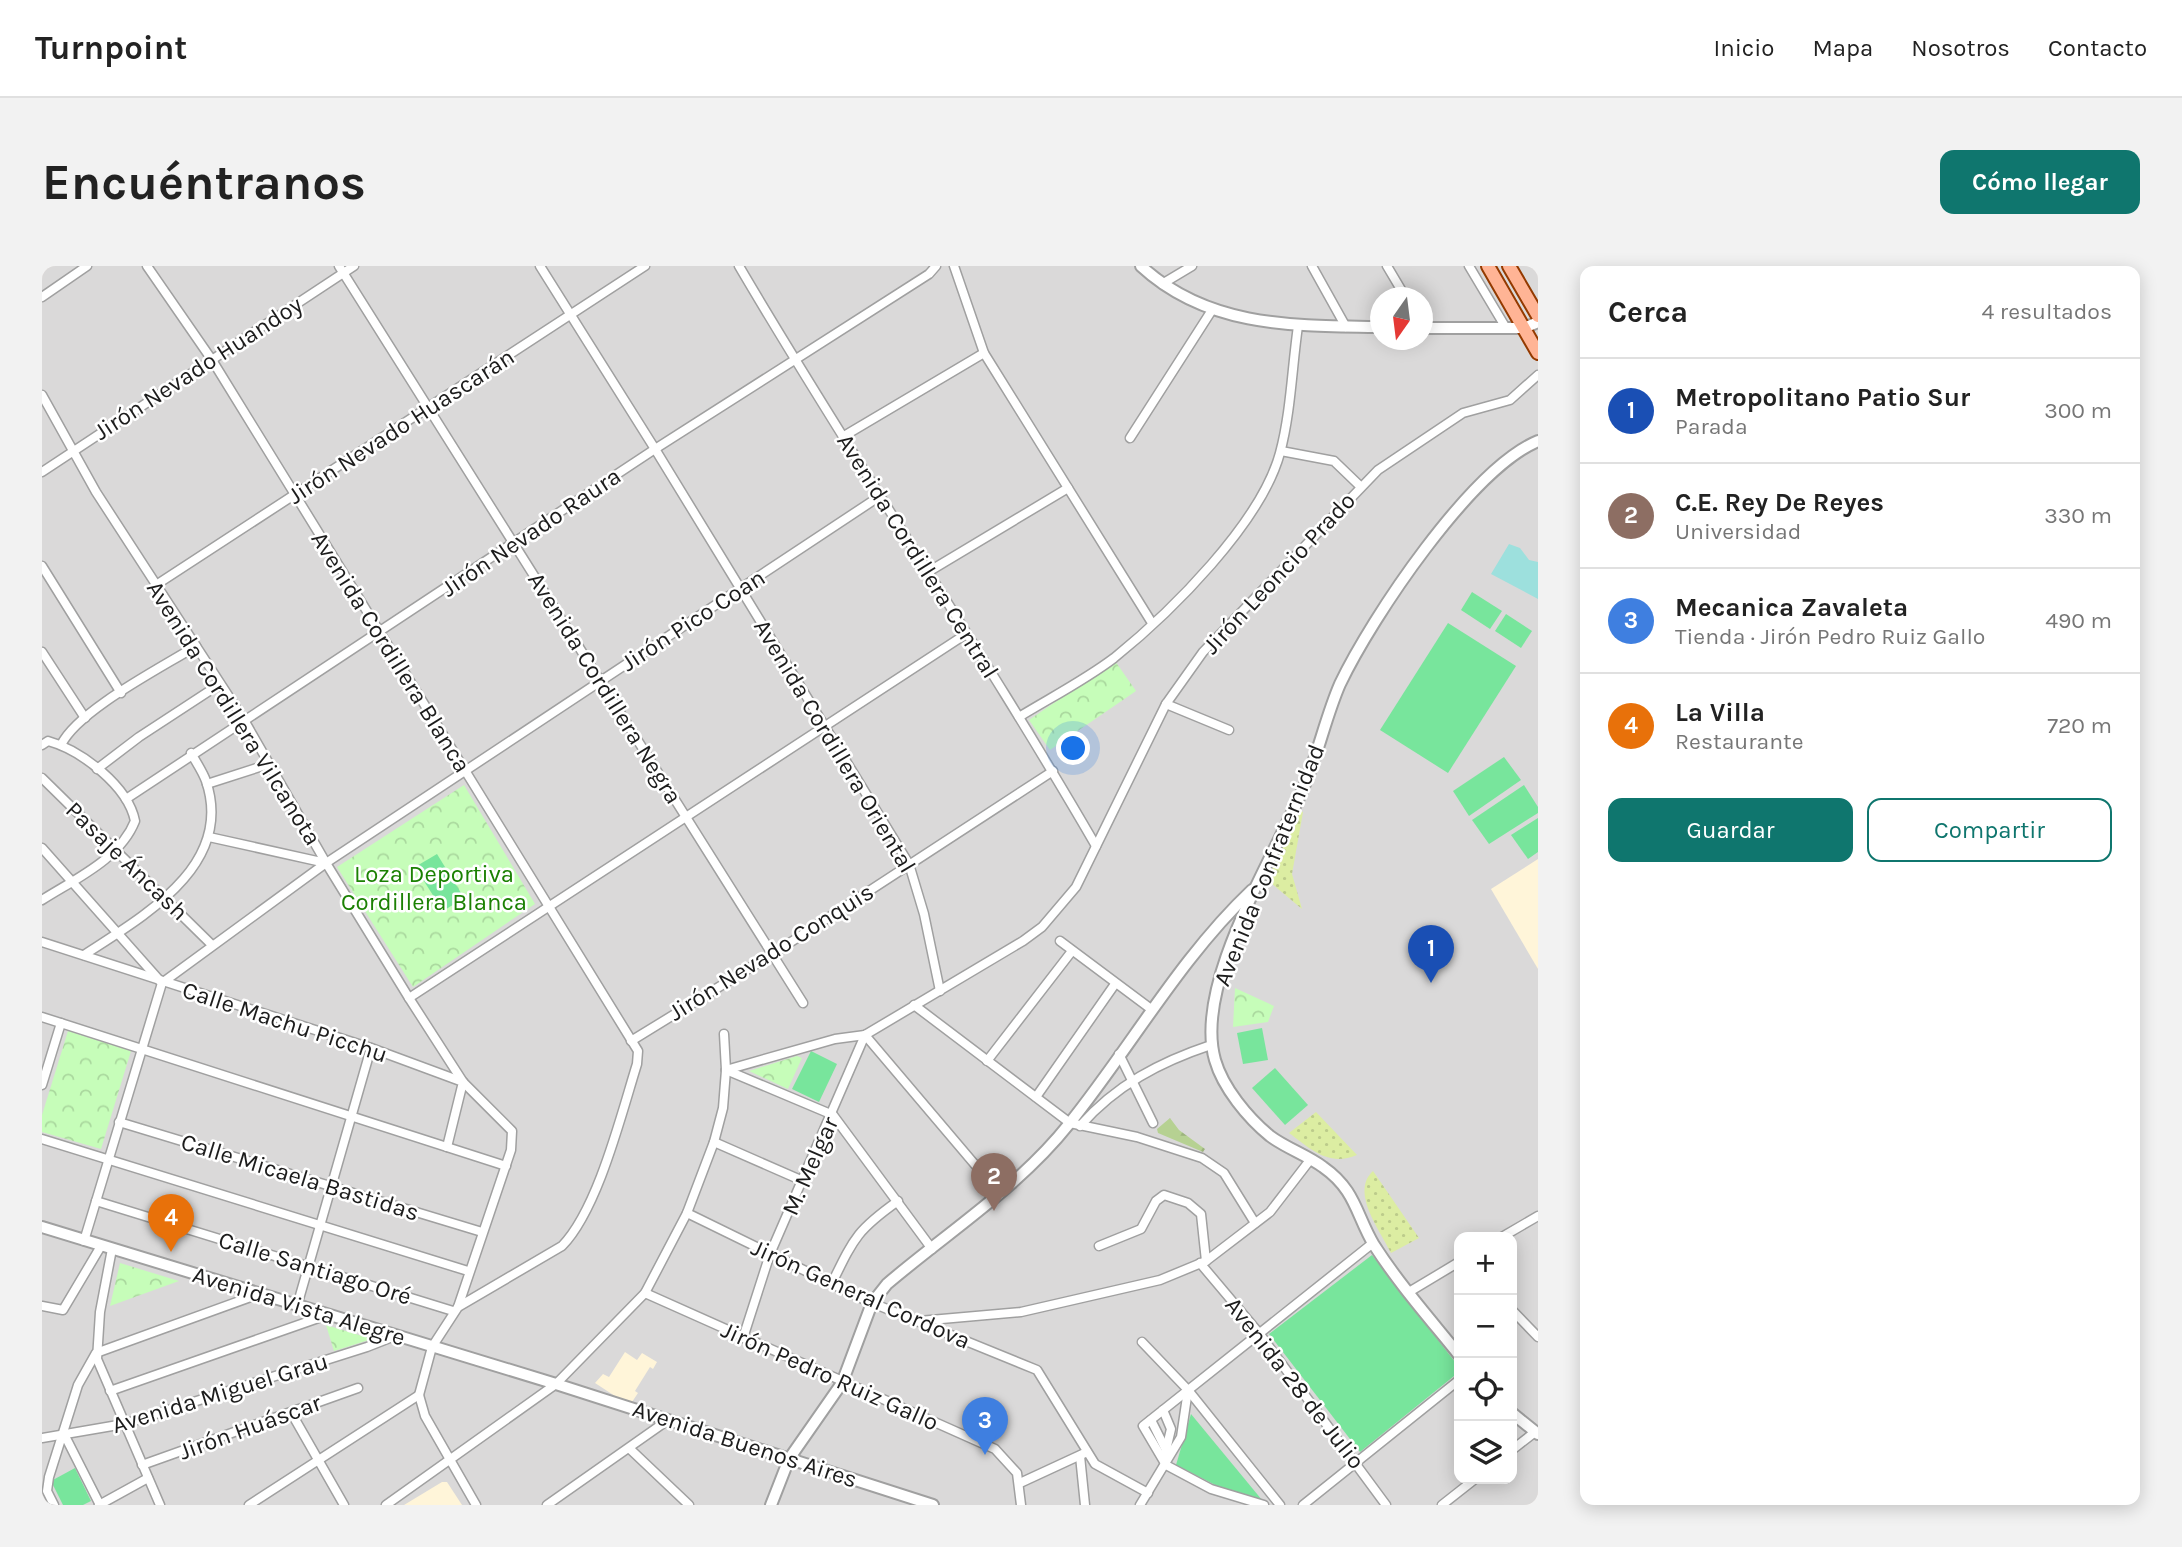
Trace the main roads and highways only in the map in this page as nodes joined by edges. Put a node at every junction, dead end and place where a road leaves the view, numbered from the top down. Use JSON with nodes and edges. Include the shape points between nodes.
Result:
{"nodes":[{"id":1,"x":1488,"y":266,"type":"edge"},
{"id":2,"x":1509,"y":266,"type":"edge"},
{"id":3,"x":1538,"y":316,"type":"edge"},
{"id":4,"x":1538,"y":353,"type":"edge"}],
"edges":[{"from":1,"to":4,"type":"main road"},
{"from":2,"to":3,"type":"main road"}]}
